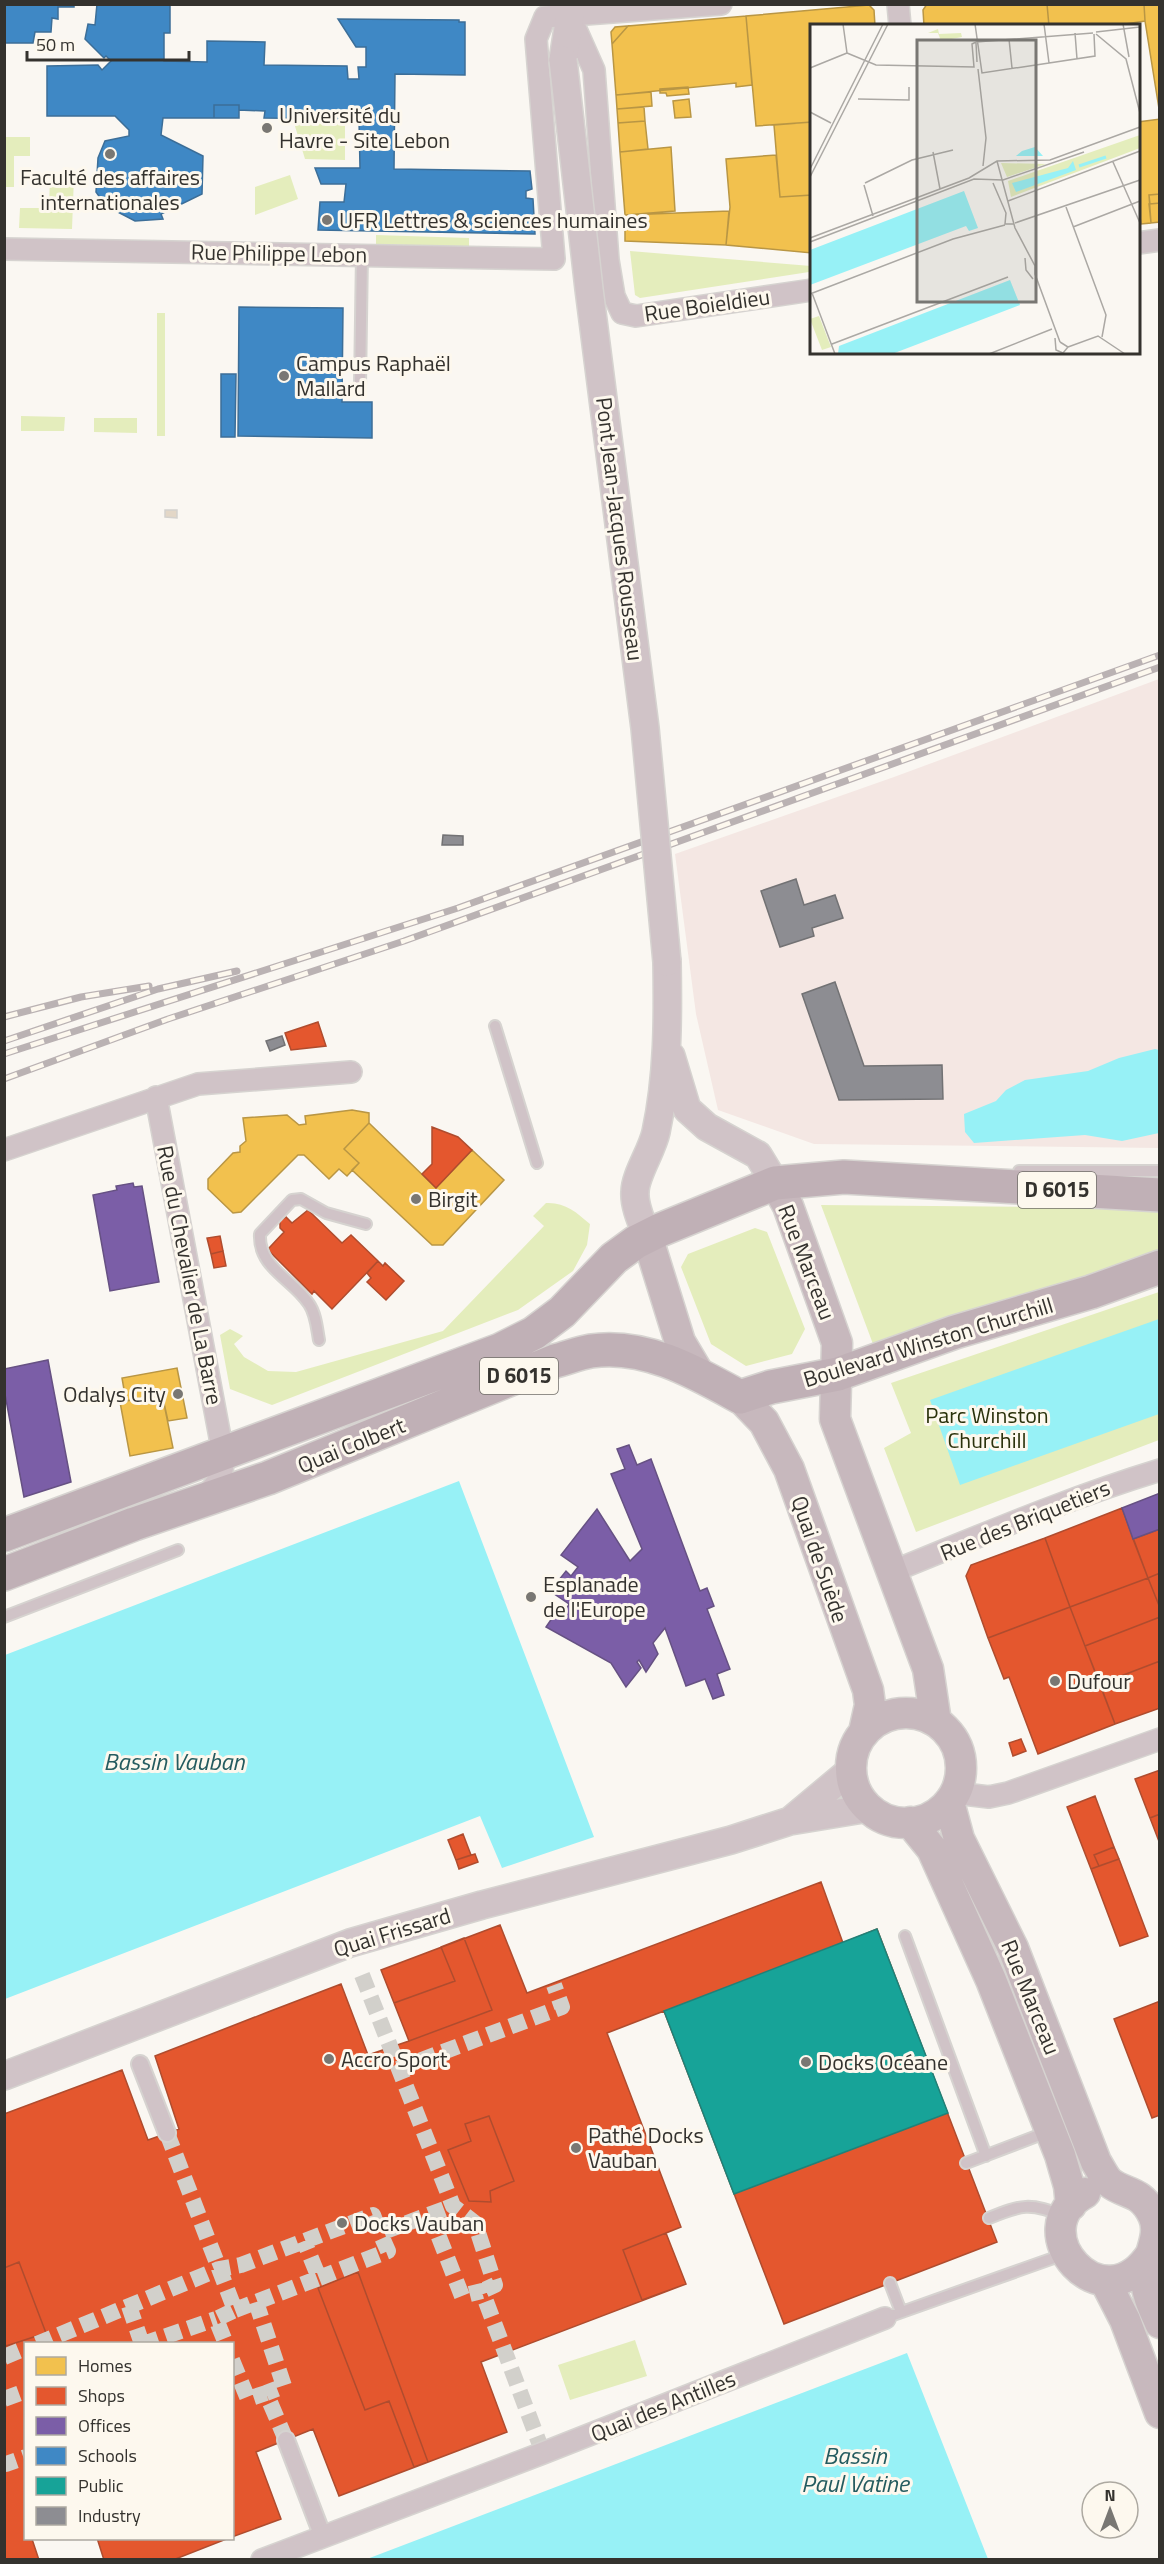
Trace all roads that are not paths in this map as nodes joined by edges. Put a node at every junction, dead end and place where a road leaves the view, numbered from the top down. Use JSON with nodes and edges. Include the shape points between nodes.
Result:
{"nodes":[{"id":1,"x":721,"y":4,"type":"edge"},
{"id":2,"x":898,"y":4,"type":"edge"},
{"id":3,"x":570,"y":10,"type":"edge"},
{"id":4,"x":900,"y":24,"type":"edge"},
{"id":5,"x":1160,"y":240,"type":"edge"},
{"id":6,"x":1140,"y":243,"type":"edge"},
{"id":7,"x":4,"y":249,"type":"edge"},
{"id":8,"x":362,"y":254,"type":"junction"},
{"id":9,"x":810,"y":290,"type":"edge"},
{"id":10,"x":360,"y":385,"type":"dead end"},
{"id":11,"x":495,"y":1026,"type":"dead end"},
{"id":12,"x":667,"y":1043,"type":"junction"},
{"id":13,"x":351,"y":1072,"type":"dead end"},
{"id":14,"x":156,"y":1097,"type":"junction"},
{"id":15,"x":4,"y":1150,"type":"edge"},
{"id":16,"x":758,"y":1155,"type":"joint"},
{"id":17,"x":537,"y":1163,"type":"dead end"},
{"id":18,"x":1002,"y":1171,"type":"dead end"},
{"id":19,"x":1160,"y":1171,"type":"edge"},
{"id":20,"x":775,"y":1183,"type":"junction"},
{"id":21,"x":1160,"y":1195,"type":"edge"},
{"id":22,"x":366,"y":1224,"type":"dead end"},
{"id":23,"x":647,"y":1236,"type":"junction"},
{"id":24,"x":1160,"y":1267,"type":"edge"},
{"id":25,"x":319,"y":1340,"type":"dead end"},
{"id":26,"x":699,"y":1374,"type":"junction"},
{"id":27,"x":838,"y":1374,"type":"junction"},
{"id":28,"x":740,"y":1397,"type":"junction"},
{"id":29,"x":223,"y":1453,"type":"junction"},
{"id":30,"x":1160,"y":1470,"type":"edge"},
{"id":31,"x":268,"y":1478,"type":"junction"},
{"id":32,"x":200,"y":1502,"type":"junction"},
{"id":33,"x":4,"y":1535,"type":"edge"},
{"id":34,"x":178,"y":1550,"type":"dead end"},
{"id":35,"x":891,"y":1572,"type":"junction"},
{"id":36,"x":4,"y":1574,"type":"edge"},
{"id":37,"x":4,"y":1617,"type":"edge"},
{"id":38,"x":936,"y":1722,"type":"junction"},
{"id":39,"x":864,"y":1732,"type":"junction"},
{"id":40,"x":1160,"y":1739,"type":"edge"},
{"id":41,"x":851,"y":1770,"type":"junction"},
{"id":42,"x":952,"y":1797,"type":"junction"},
{"id":43,"x":869,"y":1808,"type":"junction"},
{"id":44,"x":790,"y":1821,"type":"junction"},
{"id":45,"x":910,"y":1822,"type":"junction"},
{"id":46,"x":905,"y":1936,"type":"dead end"},
{"id":47,"x":140,"y":2064,"type":"dead end"},
{"id":48,"x":4,"y":2076,"type":"edge"},
{"id":49,"x":1051,"y":2131,"type":"junction"},
{"id":50,"x":167,"y":2133,"type":"tunnel mouth"},
{"id":51,"x":986,"y":2156,"type":"junction"},
{"id":52,"x":966,"y":2163,"type":"dead end"},
{"id":53,"x":1118,"y":2187,"type":"junction"},
{"id":54,"x":1067,"y":2211,"type":"junction"},
{"id":55,"x":1157,"y":2215,"type":"edge"},
{"id":56,"x":989,"y":2218,"type":"dead end"},
{"id":57,"x":1066,"y":2254,"type":"junction"},
{"id":58,"x":1151,"y":2254,"type":"junction"},
{"id":59,"x":1105,"y":2281,"type":"junction"},
{"id":60,"x":890,"y":2283,"type":"dead end"},
{"id":61,"x":893,"y":2315,"type":"junction"},
{"id":62,"x":1160,"y":2323,"type":"edge"},
{"id":63,"x":1160,"y":2413,"type":"edge"},
{"id":64,"x":286,"y":2440,"type":"tunnel mouth"},
{"id":65,"x":323,"y":2537,"type":"junction"},
{"id":66,"x":262,"y":2559,"type":"edge"}],
"edges":[{"from":1,"to":3,"type":"street"},
{"from":2,"to":4,"type":"street"},
{"from":3,"to":8,"type":"street","name":"Rue Philippe Lebon","via":[[545,18],[536,39],[554,259]]},
{"from":3,"to":9,"type":"street","name":"Rue Boieldieu","via":[[594,70],[608,260],[614,296],[622,313],[636,316]]},
{"from":3,"to":12,"type":"street","name":"Pont Jean-Jacques Rousseau","bridge":true,"via":[[563,60],[645,728],[667,962]]},
{"from":5,"to":6,"type":"street"},
{"from":7,"to":8,"type":"street","name":"Rue Philippe Lebon"},
{"from":8,"to":10,"type":"lane"},
{"from":11,"to":17,"type":"lane"},
{"from":12,"to":16,"type":"street","name":"Pont Jean-Jacques Rousseau","via":[[687,1109],[707,1127]]},
{"from":12,"to":23,"type":"street","name":"Pont Jean-Jacques Rousseau","via":[[656,1131],[635,1184],[634,1195]]},
{"from":13,"to":14,"type":"street","via":[[198,1084]]},
{"from":14,"to":15,"type":"street"},
{"from":14,"to":29,"type":"street","name":"Rue du Chevalier de La Barre"},
{"from":16,"to":20,"type":"street","name":"Rue Marceau"},
{"from":18,"to":19,"type":"lane"},
{"from":20,"to":21,"type":"main road","number":"D 6015","via":[[844,1177],[968,1179]]},
{"from":20,"to":23,"type":"main road","number":"D 6015"},
{"from":20,"to":27,"type":"main road","name":"Rue Marceau","via":[[788,1206],[837,1343]]},
{"from":22,"to":25,"type":"lane","via":[[326,1213],[301,1199],[292,1200],[260,1234],[259,1247],[265,1259],[309,1304]]},
{"from":23,"to":26,"type":"main road","via":[[680,1342]]},
{"from":23,"to":29,"type":"main road","name":"Quai Colbert","number":"D 6015","via":[[614,1258],[562,1312],[534,1333],[500,1350]]},
{"from":24,"to":27,"type":"main road","name":"Boulevard Winston Churchill"},
{"from":26,"to":28,"type":"main road"},
{"from":26,"to":31,"type":"main road","name":"Quai Colbert","number":"D 6015","via":[[640,1352],[590,1351],[555,1361]]},
{"from":27,"to":28,"type":"main road","name":"Boulevard Winston Churchill"},
{"from":27,"to":35,"type":"main road","via":[[835,1419]]},
{"from":28,"to":39,"type":"main road","name":"Quai de Suède","via":[[764,1422],[789,1469],[868,1690],[870,1705]]},
{"from":29,"to":31,"type":"street","via":[[248,1478]]},
{"from":29,"to":32,"type":"street","via":[[220,1477]]},
{"from":29,"to":33,"type":"main road","name":"Quai Colbert","number":"D 6015"},
{"from":30,"to":35,"type":"street","name":"Rue des Briquetiers","via":[[1013,1521]]},
{"from":31,"to":32,"type":"main road","name":"Quai Colbert","number":"D 6015"},
{"from":32,"to":36,"type":"main road","name":"Quai Colbert","number":"D 6015"},
{"from":34,"to":37,"type":"lane"},
{"from":35,"to":38,"type":"main road","via":[[928,1669]]},
{"from":38,"to":39,"type":"main road","via":[[909,1713],[895,1714],[878,1720]]},
{"from":38,"to":42,"type":"main road","via":[[957,1746],[961,1762],[960,1778]]},
{"from":39,"to":41,"type":"main road","via":[[855,1746]]},
{"from":40,"to":42,"type":"street","via":[[1008,1793]]},
{"from":41,"to":43,"type":"main road","via":[[856,1791]]},
{"from":41,"to":44,"type":"street","name":"Quai Frissard"},
{"from":42,"to":45,"type":"main road","via":[[938,1812]]},
{"from":42,"to":53,"type":"main road","name":"Rue Marceau","via":[[959,1839],[1013,1948],[1096,2163],[1109,2182]]},
{"from":43,"to":44,"type":"street","name":"Quai Frissard"},
{"from":43,"to":45,"type":"main road","via":[[895,1822]]},
{"from":44,"to":48,"type":"street","name":"Quai Frissard","via":[[350,1943]]},
{"from":45,"to":49,"type":"main road","name":"Rue Marceau","via":[[932,1849],[991,1980]]},
{"from":46,"to":51,"type":"lane"},
{"from":47,"to":50,"type":"street"},
{"from":49,"to":51,"type":"lane"},
{"from":49,"to":54,"type":"main road","name":"Rue Marceau","via":[[1069,2186]]},
{"from":51,"to":52,"type":"lane"},
{"from":53,"to":54,"type":"main road","via":[[1092,2189]]},
{"from":53,"to":55,"type":"main road","name":"Rue Marceau","via":[[1131,2192]]},
{"from":54,"to":56,"type":"lane","via":[[1019,2206]]},
{"from":54,"to":57,"type":"main road","name":"Rue Marceau","via":[[1061,2229]]},
{"from":55,"to":58,"type":"main road","name":"Rue Marceau"},
{"from":57,"to":59,"type":"main road","via":[[1089,2277]]},
{"from":57,"to":61,"type":"lane","name":"Quai des Antilles"},
{"from":58,"to":59,"type":"main road","via":[[1132,2275]]},
{"from":58,"to":62,"type":"main road","name":"Rue Marceau","via":[[1146,2279]]},
{"from":59,"to":63,"type":"main road","via":[[1125,2320]]},
{"from":60,"to":61,"type":"lane"},
{"from":61,"to":65,"type":"street","name":"Quai des Antilles"},
{"from":64,"to":65,"type":"street"},
{"from":65,"to":66,"type":"street","name":"Quai des Antilles"}]}
